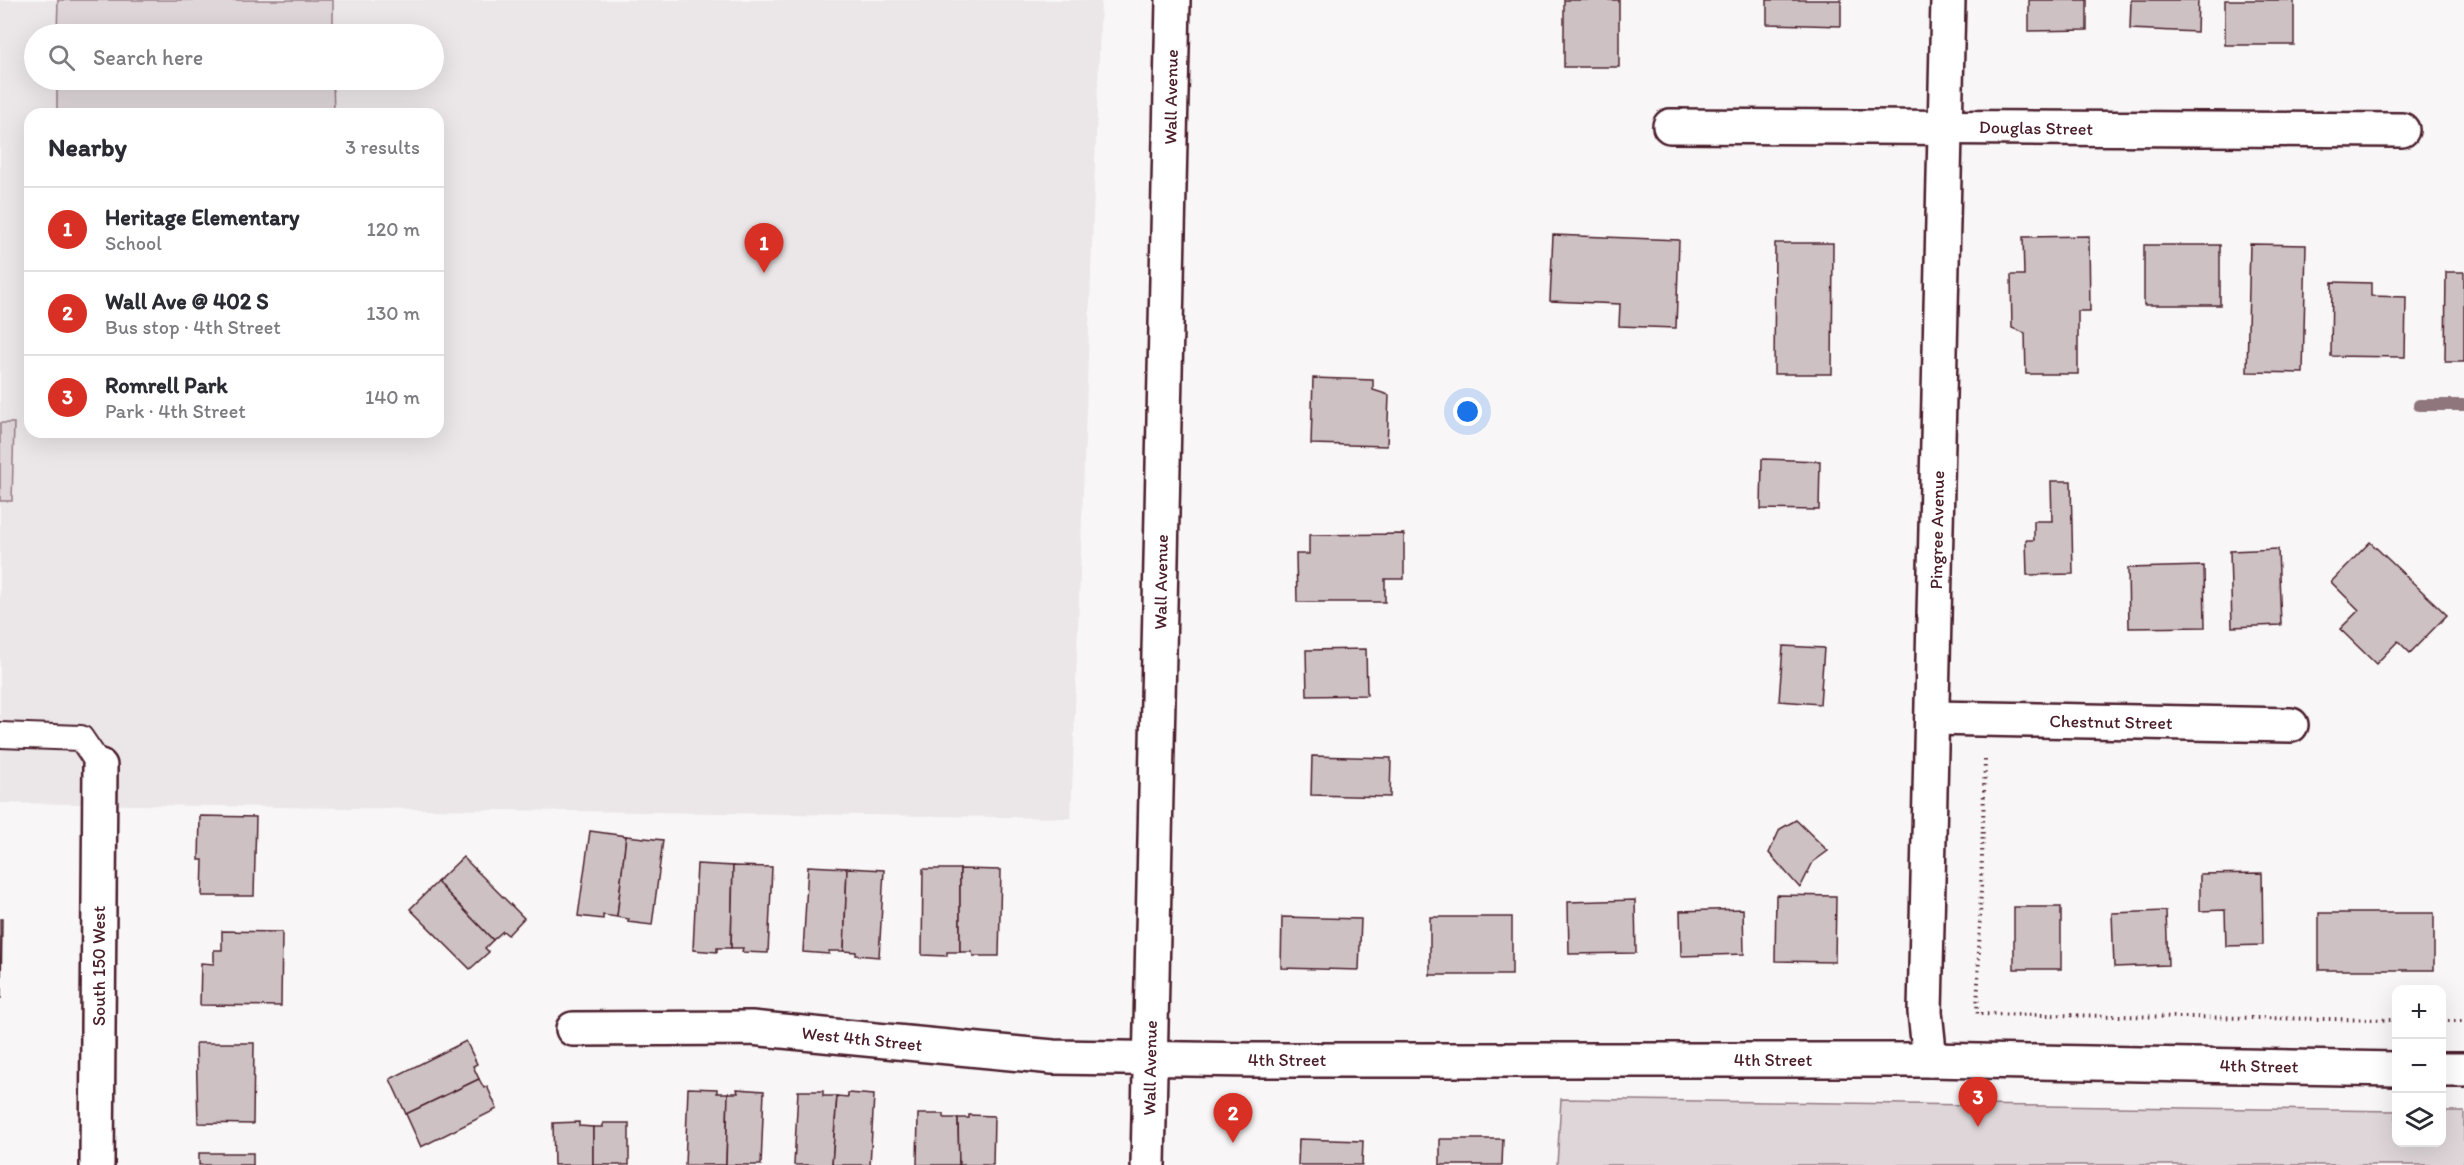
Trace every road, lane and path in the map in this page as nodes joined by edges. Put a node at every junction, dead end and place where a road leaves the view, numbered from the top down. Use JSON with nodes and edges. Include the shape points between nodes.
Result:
{"nodes":[{"id":1,"x":1173,"y":0,"type":"edge"},
{"id":2,"x":1948,"y":0,"type":"edge"},
{"id":3,"x":1670,"y":126,"type":"dead end"},
{"id":4,"x":1946,"y":126,"type":"junction"},
{"id":5,"x":2402,"y":130,"type":"dead end"},
{"id":6,"x":1932,"y":718,"type":"junction"},
{"id":7,"x":2291,"y":725,"type":"dead end"},
{"id":8,"x":0,"y":735,"type":"edge"},
{"id":9,"x":1984,"y":759,"type":"dead end"},
{"id":10,"x":100,"y":766,"type":"joint"},
{"id":11,"x":2392,"y":1020,"type":"edge"},
{"id":12,"x":2446,"y":1021,"type":"edge"},
{"id":13,"x":2464,"y":1021,"type":"edge"},
{"id":14,"x":573,"y":1029,"type":"dead end"},
{"id":15,"x":1150,"y":1058,"type":"junction"},
{"id":16,"x":1930,"y":1060,"type":"junction"},
{"id":17,"x":2392,"y":1069,"type":"edge"},
{"id":18,"x":2446,"y":1070,"type":"edge"},
{"id":19,"x":2464,"y":1070,"type":"edge"},
{"id":20,"x":97,"y":1165,"type":"edge"},
{"id":21,"x":1148,"y":1165,"type":"edge"}],
"edges":[{"from":1,"to":15,"type":"street","name":"Wall Avenue"},
{"from":2,"to":4,"type":"street","name":"Pingree Avenue"},
{"from":3,"to":4,"type":"street","name":"Douglas Street"},
{"from":4,"to":5,"type":"street","name":"Douglas Street"},
{"from":4,"to":6,"type":"street","name":"Pingree Avenue"},
{"from":6,"to":7,"type":"street","name":"Chestnut Street"},
{"from":6,"to":16,"type":"street","name":"Pingree Avenue","via":[[1926,1012]]},
{"from":8,"to":10,"type":"lane","via":[[81,738]]},
{"from":9,"to":11,"type":"path","via":[[1977,1014]]},
{"from":10,"to":20,"type":"street","name":"South 150 West"},
{"from":12,"to":13,"type":"path"},
{"from":14,"to":15,"type":"street","name":"West 4th Street","via":[[751,1028],[1033,1056]]},
{"from":15,"to":16,"type":"street","name":"4th Street"},
{"from":15,"to":21,"type":"street","name":"Wall Avenue"},
{"from":16,"to":17,"type":"street","name":"4th Street"},
{"from":18,"to":19,"type":"street"}]}
